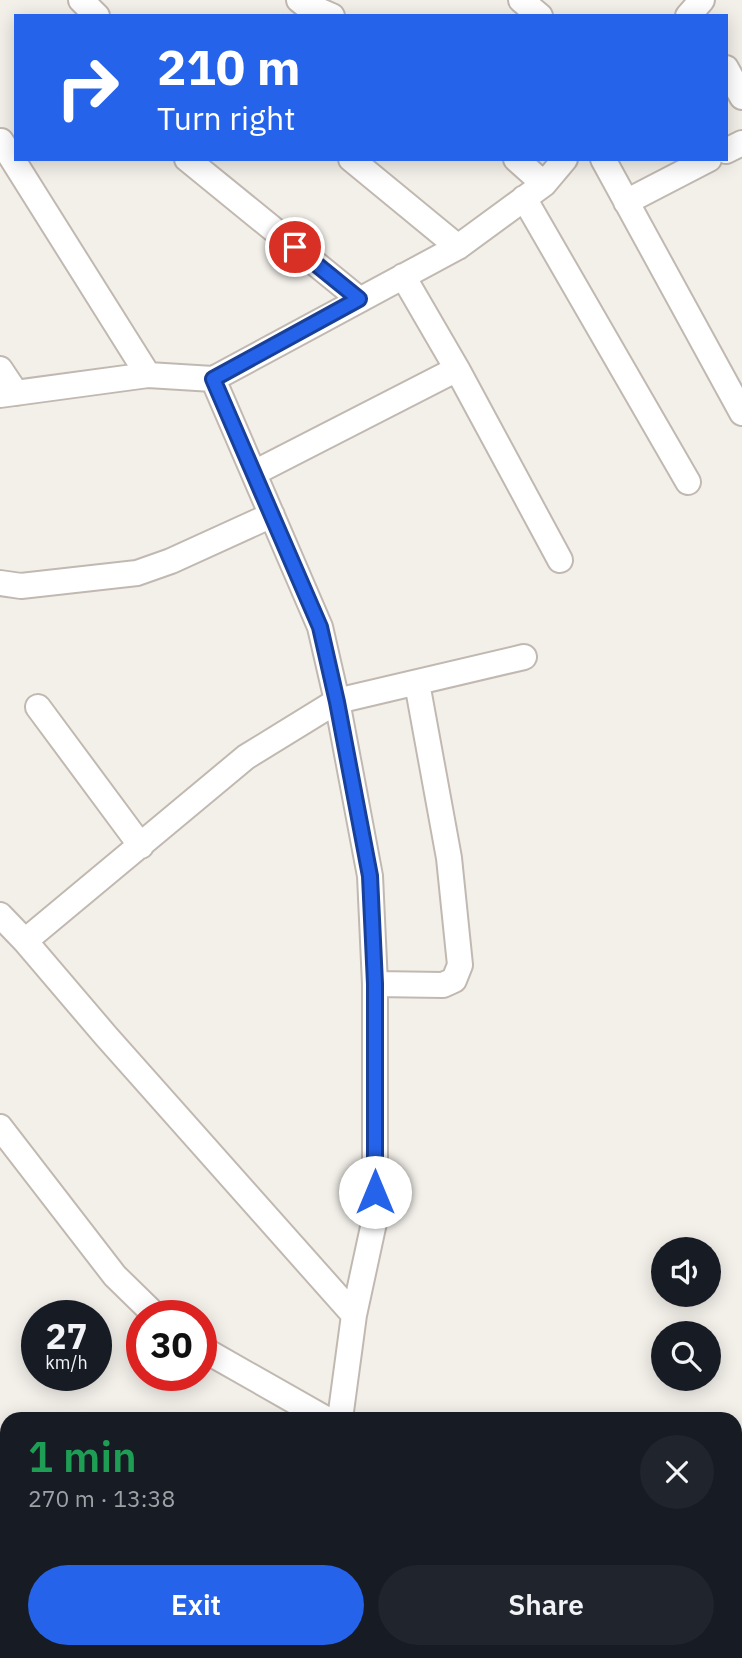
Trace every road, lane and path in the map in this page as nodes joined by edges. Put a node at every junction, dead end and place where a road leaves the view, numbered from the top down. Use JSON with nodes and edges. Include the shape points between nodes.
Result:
{"nodes":[{"id":1,"x":81,"y":0,"type":"edge"},
{"id":2,"x":299,"y":0,"type":"edge"},
{"id":3,"x":521,"y":0,"type":"edge"},
{"id":4,"x":95,"y":14,"type":"edge"},
{"id":5,"x":327,"y":14,"type":"edge"},
{"id":6,"x":538,"y":14,"type":"edge"},
{"id":7,"x":728,"y":72,"type":"edge"},
{"id":8,"x":742,"y":97,"type":"edge"},
{"id":9,"x":1,"y":141,"type":"edge"},
{"id":10,"x":189,"y":161,"type":"edge"},
{"id":11,"x":353,"y":161,"type":"edge"},
{"id":12,"x":517,"y":161,"type":"edge"},
{"id":13,"x":563,"y":161,"type":"edge"},
{"id":14,"x":604,"y":161,"type":"edge"},
{"id":15,"x":705,"y":161,"type":"edge"},
{"id":16,"x":534,"y":191,"type":"junction"},
{"id":17,"x":626,"y":202,"type":"junction"},
{"id":18,"x":458,"y":247,"type":"junction"},
{"id":19,"x":403,"y":276,"type":"junction"},
{"id":20,"x":359,"y":299,"type":"junction"},
{"id":21,"x":0,"y":369,"type":"edge"},
{"id":22,"x":457,"y":369,"type":"junction"},
{"id":23,"x":148,"y":375,"type":"junction"},
{"id":24,"x":213,"y":379,"type":"junction"},
{"id":25,"x":8,"y":394,"type":"edge"},
{"id":26,"x":742,"y":413,"type":"edge"},
{"id":27,"x":254,"y":473,"type":"junction"},
{"id":28,"x":688,"y":482,"type":"dead end"},
{"id":29,"x":272,"y":515,"type":"junction"},
{"id":30,"x":560,"y":560,"type":"dead end"},
{"id":31,"x":0,"y":583,"type":"edge"},
{"id":32,"x":524,"y":657,"type":"dead end"},
{"id":33,"x":417,"y":683,"type":"junction"},
{"id":34,"x":337,"y":702,"type":"junction"},
{"id":35,"x":38,"y":707,"type":"dead end"},
{"id":36,"x":141,"y":846,"type":"junction"},
{"id":37,"x":0,"y":915,"type":"edge"},
{"id":38,"x":25,"y":941,"type":"junction"},
{"id":39,"x":375,"y":984,"type":"junction"},
{"id":40,"x":0,"y":1127,"type":"edge"},
{"id":41,"x":140,"y":1300,"type":"edge"},
{"id":42,"x":354,"y":1315,"type":"junction"},
{"id":43,"x":217,"y":1357,"type":"edge"},
{"id":44,"x":314,"y":1412,"type":"edge"},
{"id":45,"x":341,"y":1412,"type":"edge"}],
"edges":[{"from":1,"to":4,"type":"street"},
{"from":2,"to":5,"type":"street"},
{"from":3,"to":6,"type":"street"},
{"from":7,"to":8,"type":"street"},
{"from":9,"to":23,"type":"street"},
{"from":10,"to":20,"type":"street"},
{"from":11,"to":18,"type":"street"},
{"from":12,"to":16,"type":"street"},
{"from":13,"to":16,"type":"street"},
{"from":14,"to":17,"type":"street"},
{"from":15,"to":17,"type":"street"},
{"from":16,"to":18,"type":"street"},
{"from":16,"to":28,"type":"street"},
{"from":17,"to":26,"type":"street"},
{"from":18,"to":19,"type":"street"},
{"from":19,"to":20,"type":"street"},
{"from":19,"to":22,"type":"street"},
{"from":20,"to":24,"type":"street"},
{"from":21,"to":25,"type":"street"},
{"from":22,"to":27,"type":"street"},
{"from":22,"to":30,"type":"street"},
{"from":23,"to":24,"type":"street"},
{"from":23,"to":25,"type":"street"},
{"from":24,"to":27,"type":"street"},
{"from":27,"to":29,"type":"street"},
{"from":29,"to":31,"type":"street","via":[[137,573],[21,586]]},
{"from":29,"to":34,"type":"street","via":[[320,627]]},
{"from":32,"to":33,"type":"street"},
{"from":33,"to":34,"type":"street"},
{"from":33,"to":39,"type":"street","via":[[449,858],[460,965],[454,980],[443,985]]},
{"from":34,"to":36,"type":"street","via":[[246,757]]},
{"from":34,"to":39,"type":"street","via":[[370,876]]},
{"from":35,"to":36,"type":"street"},
{"from":36,"to":38,"type":"street"},
{"from":37,"to":38,"type":"street"},
{"from":38,"to":42,"type":"street"},
{"from":39,"to":42,"type":"street","via":[[375,1217]]},
{"from":40,"to":41,"type":"street","via":[[115,1276]]},
{"from":42,"to":45,"type":"street"},
{"from":43,"to":44,"type":"street"}]}
